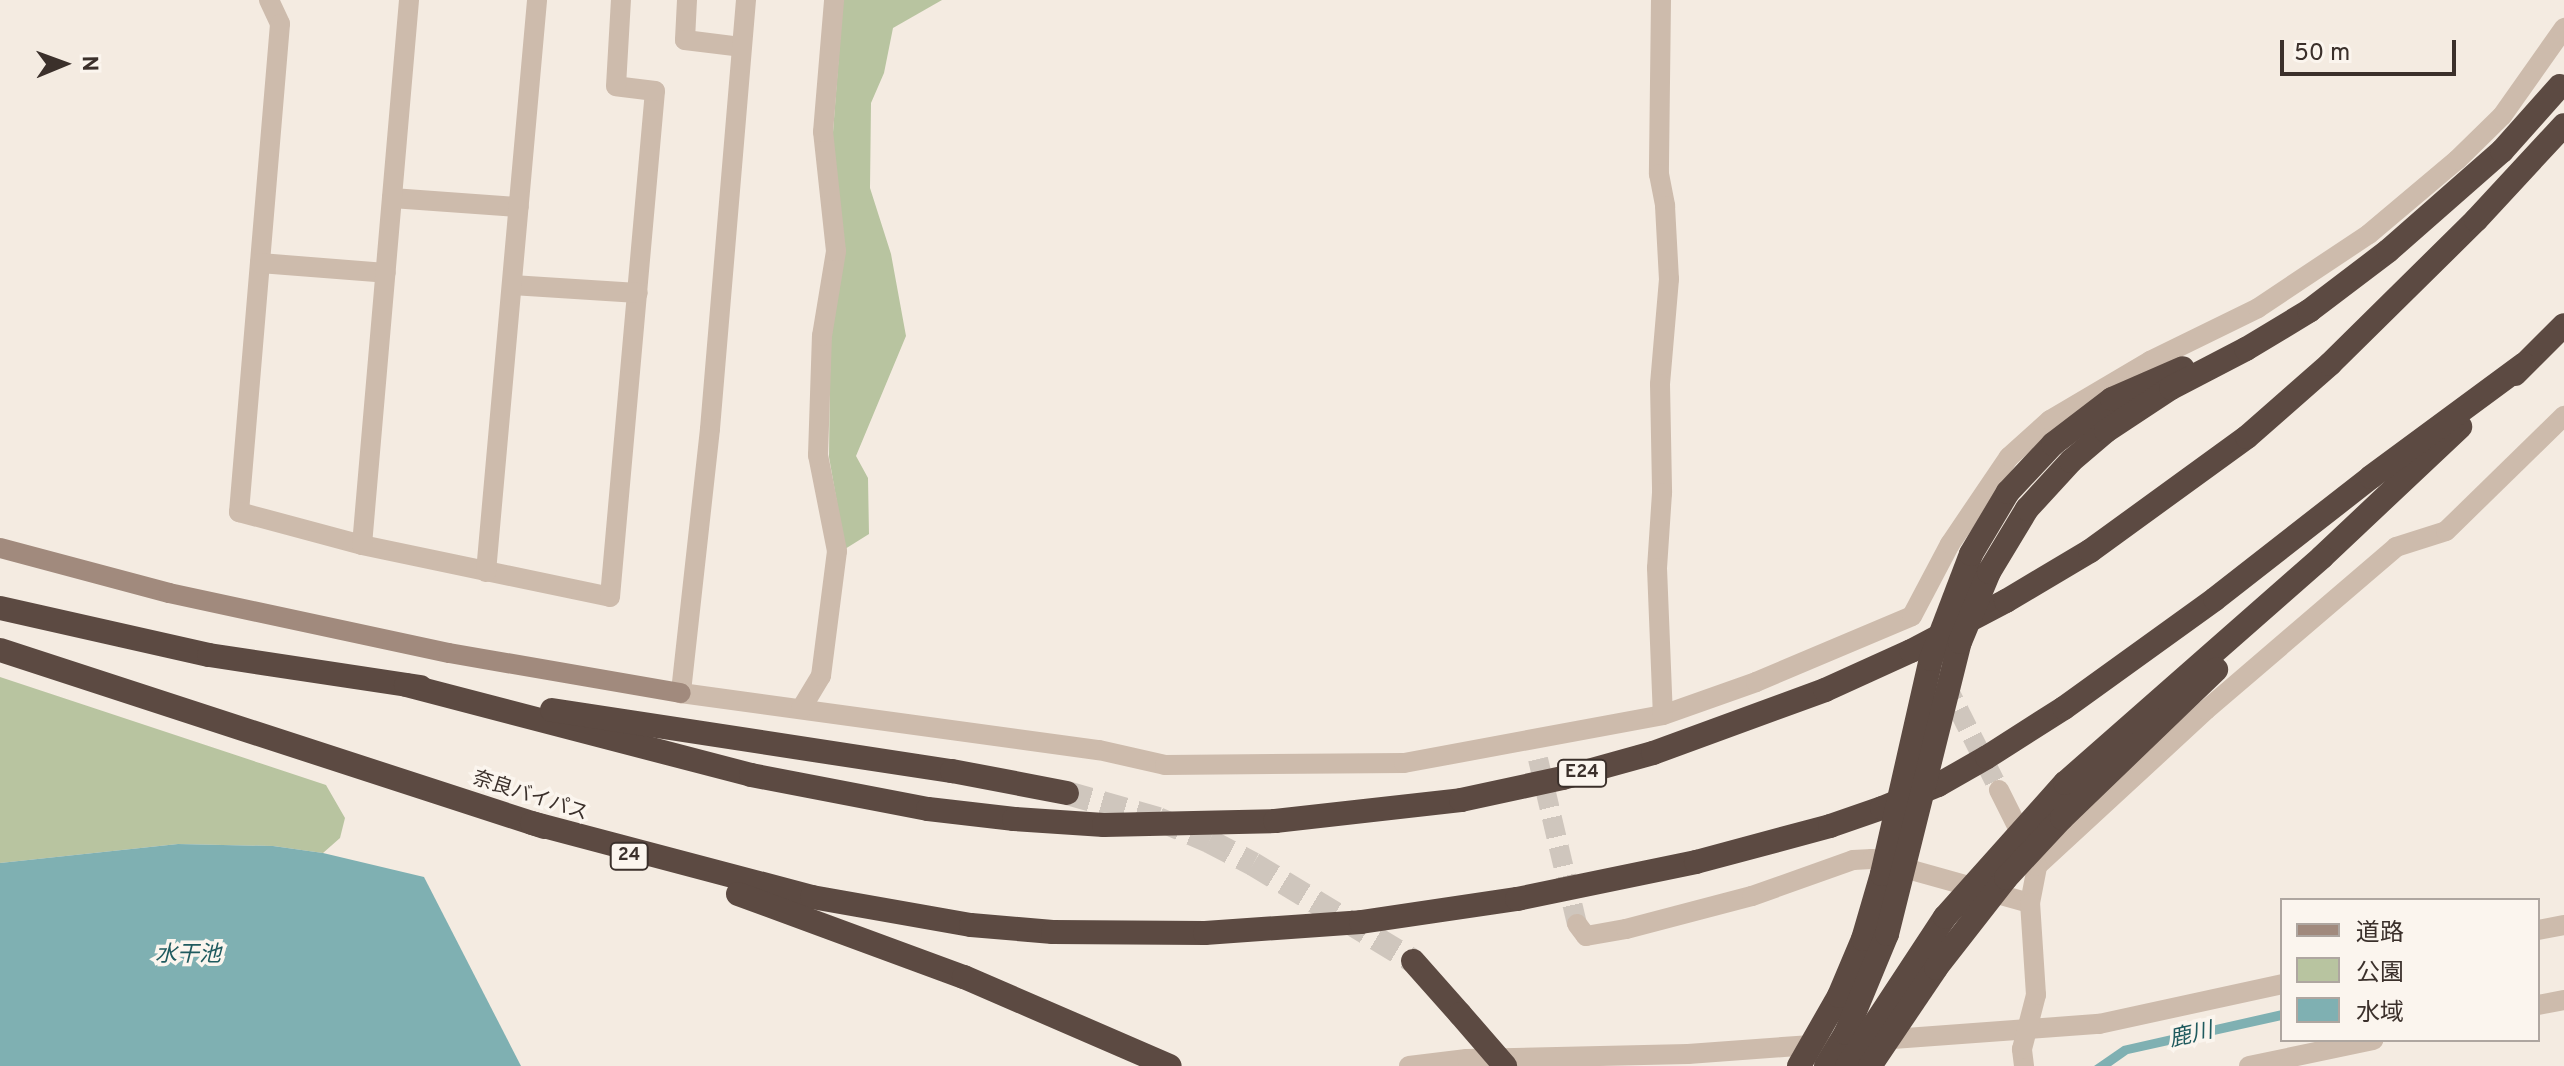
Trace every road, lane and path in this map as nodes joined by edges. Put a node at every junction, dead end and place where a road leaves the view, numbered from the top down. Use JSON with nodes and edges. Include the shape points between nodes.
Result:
{"nodes":[{"id":1,"x":269,"y":0,"type":"edge"},
{"id":2,"x":409,"y":0,"type":"edge"},
{"id":3,"x":537,"y":0,"type":"edge"},
{"id":4,"x":621,"y":0,"type":"edge"},
{"id":5,"x":687,"y":0,"type":"edge"},
{"id":6,"x":746,"y":0,"type":"edge"},
{"id":7,"x":834,"y":0,"type":"edge"},
{"id":8,"x":1661,"y":0,"type":"edge"},
{"id":9,"x":2564,"y":28,"type":"edge"},
{"id":10,"x":741,"y":47,"type":"junction"},
{"id":11,"x":2562,"y":84,"type":"edge"},
{"id":12,"x":2564,"y":125,"type":"edge"},
{"id":13,"x":392,"y":198,"type":"junction"},
{"id":14,"x":519,"y":207,"type":"junction"},
{"id":15,"x":260,"y":263,"type":"junction"},
{"id":16,"x":386,"y":273,"type":"junction"},
{"id":17,"x":512,"y":285,"type":"junction"},
{"id":18,"x":638,"y":293,"type":"junction"},
{"id":19,"x":2564,"y":325,"type":"edge"},
{"id":20,"x":2246,"y":349,"type":"junction"},
{"id":21,"x":2524,"y":364,"type":"junction"},
{"id":22,"x":2564,"y":416,"type":"edge"},
{"id":23,"x":362,"y":545,"type":"junction"},
{"id":24,"x":0,"y":548,"type":"edge"},
{"id":25,"x":2322,"y":557,"type":"junction"},
{"id":26,"x":486,"y":572,"type":"junction"},
{"id":27,"x":0,"y":608,"type":"edge"},
{"id":28,"x":0,"y":650,"type":"edge"},
{"id":29,"x":406,"y":685,"type":"junction"},
{"id":30,"x":681,"y":693,"type":"junction"},
{"id":31,"x":801,"y":709,"type":"junction"},
{"id":32,"x":1663,"y":715,"type":"junction"},
{"id":33,"x":1999,"y":790,"type":"tunnel mouth"},
{"id":34,"x":1067,"y":793,"type":"tunnel mouth"},
{"id":35,"x":532,"y":823,"type":"junction"},
{"id":36,"x":2037,"y":866,"type":"junction"},
{"id":37,"x":2030,"y":903,"type":"junction"},
{"id":38,"x":1577,"y":924,"type":"dead end"},
{"id":39,"x":2564,"y":925,"type":"edge"},
{"id":40,"x":2540,"y":930,"type":"edge"},
{"id":41,"x":1413,"y":961,"type":"tunnel mouth"},
{"id":42,"x":2280,"y":984,"type":"edge"},
{"id":43,"x":2564,"y":1000,"type":"edge"},
{"id":44,"x":2540,"y":1005,"type":"edge"},
{"id":45,"x":2026,"y":1028,"type":"junction"},
{"id":46,"x":2363,"y":1042,"type":"edge"},
{"id":47,"x":2023,"y":1057,"type":"edge"},
{"id":48,"x":1170,"y":1066,"type":"edge"},
{"id":49,"x":1409,"y":1066,"type":"edge"},
{"id":50,"x":1505,"y":1066,"type":"edge"},
{"id":51,"x":1799,"y":1066,"type":"edge"},
{"id":52,"x":1826,"y":1066,"type":"edge"},
{"id":53,"x":1847,"y":1066,"type":"edge"},
{"id":54,"x":1870,"y":1066,"type":"edge"},
{"id":55,"x":2249,"y":1066,"type":"edge"}],
"edges":[{"from":1,"to":15,"type":"street","via":[[280,24]]},
{"from":2,"to":13,"type":"street"},
{"from":3,"to":14,"type":"street"},
{"from":4,"to":18,"type":"street","via":[[616,86],[655,91]]},
{"from":5,"to":10,"type":"street","via":[[685,40]]},
{"from":6,"to":10,"type":"street"},
{"from":7,"to":31,"type":"street","via":[[823,132],[836,251],[822,336],[818,455],[837,551],[821,676]]},
{"from":8,"to":32,"type":"street","via":[[1659,174],[1669,279],[1660,384],[1657,568]]},
{"from":9,"to":32,"type":"street","via":[[2502,116],[2369,234],[2258,308],[2076,402],[2040,429],[2009,457],[1985,491],[1912,616]]},
{"from":10,"to":30,"type":"street","via":[[710,429]]},
{"from":11,"to":20,"type":"highway","bridge":true,"via":[[2445,204],[2309,311]]},
{"from":12,"to":29,"type":"highway","number":"E24","via":[[2330,364],[2247,437],[2090,551],[1925,644],[1825,690],[1653,753],[1563,778],[1461,800],[1275,821],[1104,825],[1014,819],[928,809],[751,775]]},
{"from":13,"to":14,"type":"street"},
{"from":13,"to":16,"type":"street"},
{"from":14,"to":17,"type":"street"},
{"from":15,"to":16,"type":"street"},
{"from":15,"to":23,"type":"street","via":[[239,512]]},
{"from":16,"to":23,"type":"street"},
{"from":17,"to":18,"type":"street"},
{"from":17,"to":26,"type":"street"},
{"from":18,"to":26,"type":"street","via":[[610,597]]},
{"from":19,"to":21,"type":"highway"},
{"from":20,"to":51,"type":"highway","bridge":true,"via":[[2142,384],[2085,417],[2033,463],[1989,521],[1931,659],[1863,939],[1839,996]]},
{"from":20,"to":52,"type":"highway","bridge":true,"via":[[2171,388],[2106,431],[2048,484],[2006,540],[1960,642],[1887,934],[1846,1033]]},
{"from":21,"to":25,"type":"highway"},
{"from":21,"to":35,"type":"highway","via":[[2152,645],[1987,757],[1938,785],[1869,812],[1696,862],[1517,899],[1361,922],[1205,933],[1053,932],[971,925],[827,900]]},
{"from":22,"to":36,"type":"street","via":[[2446,531],[2396,547],[2206,710]]},
{"from":23,"to":26,"type":"street"},
{"from":24,"to":30,"type":"street","via":[[169,593],[434,650]]},
{"from":25,"to":53,"type":"highway","bridge":true,"via":[[2065,783],[1945,917]]},
{"from":25,"to":54,"type":"highway","bridge":true,"via":[[2228,658],[2015,868],[1936,968]]},
{"from":27,"to":29,"type":"highway","via":[[209,655]]},
{"from":28,"to":35,"type":"highway","name":"奈良バイパス","number":"24"},
{"from":29,"to":34,"type":"highway"},
{"from":30,"to":31,"type":"street"},
{"from":31,"to":32,"type":"street","via":[[1099,750],[1165,765],[1404,763],[1536,750]]},
{"from":33,"to":36,"type":"street"},
{"from":35,"to":48,"type":"highway","name":"奈良バイパス","number":"24","via":[[964,977]]},
{"from":36,"to":37,"type":"street"},
{"from":37,"to":38,"type":"street","via":[[1872,859],[1853,860],[1752,896],[1626,929],[1586,936]]},
{"from":37,"to":45,"type":"street","via":[[2036,995]]},
{"from":39,"to":40,"type":"street"},
{"from":41,"to":50,"type":"highway","bridge":true},
{"from":42,"to":45,"type":"street","via":[[2099,1024]]},
{"from":43,"to":44,"type":"street"},
{"from":45,"to":47,"type":"street"},
{"from":45,"to":49,"type":"street","via":[[1688,1054],[1467,1059]]},
{"from":46,"to":55,"type":"street"}]}
